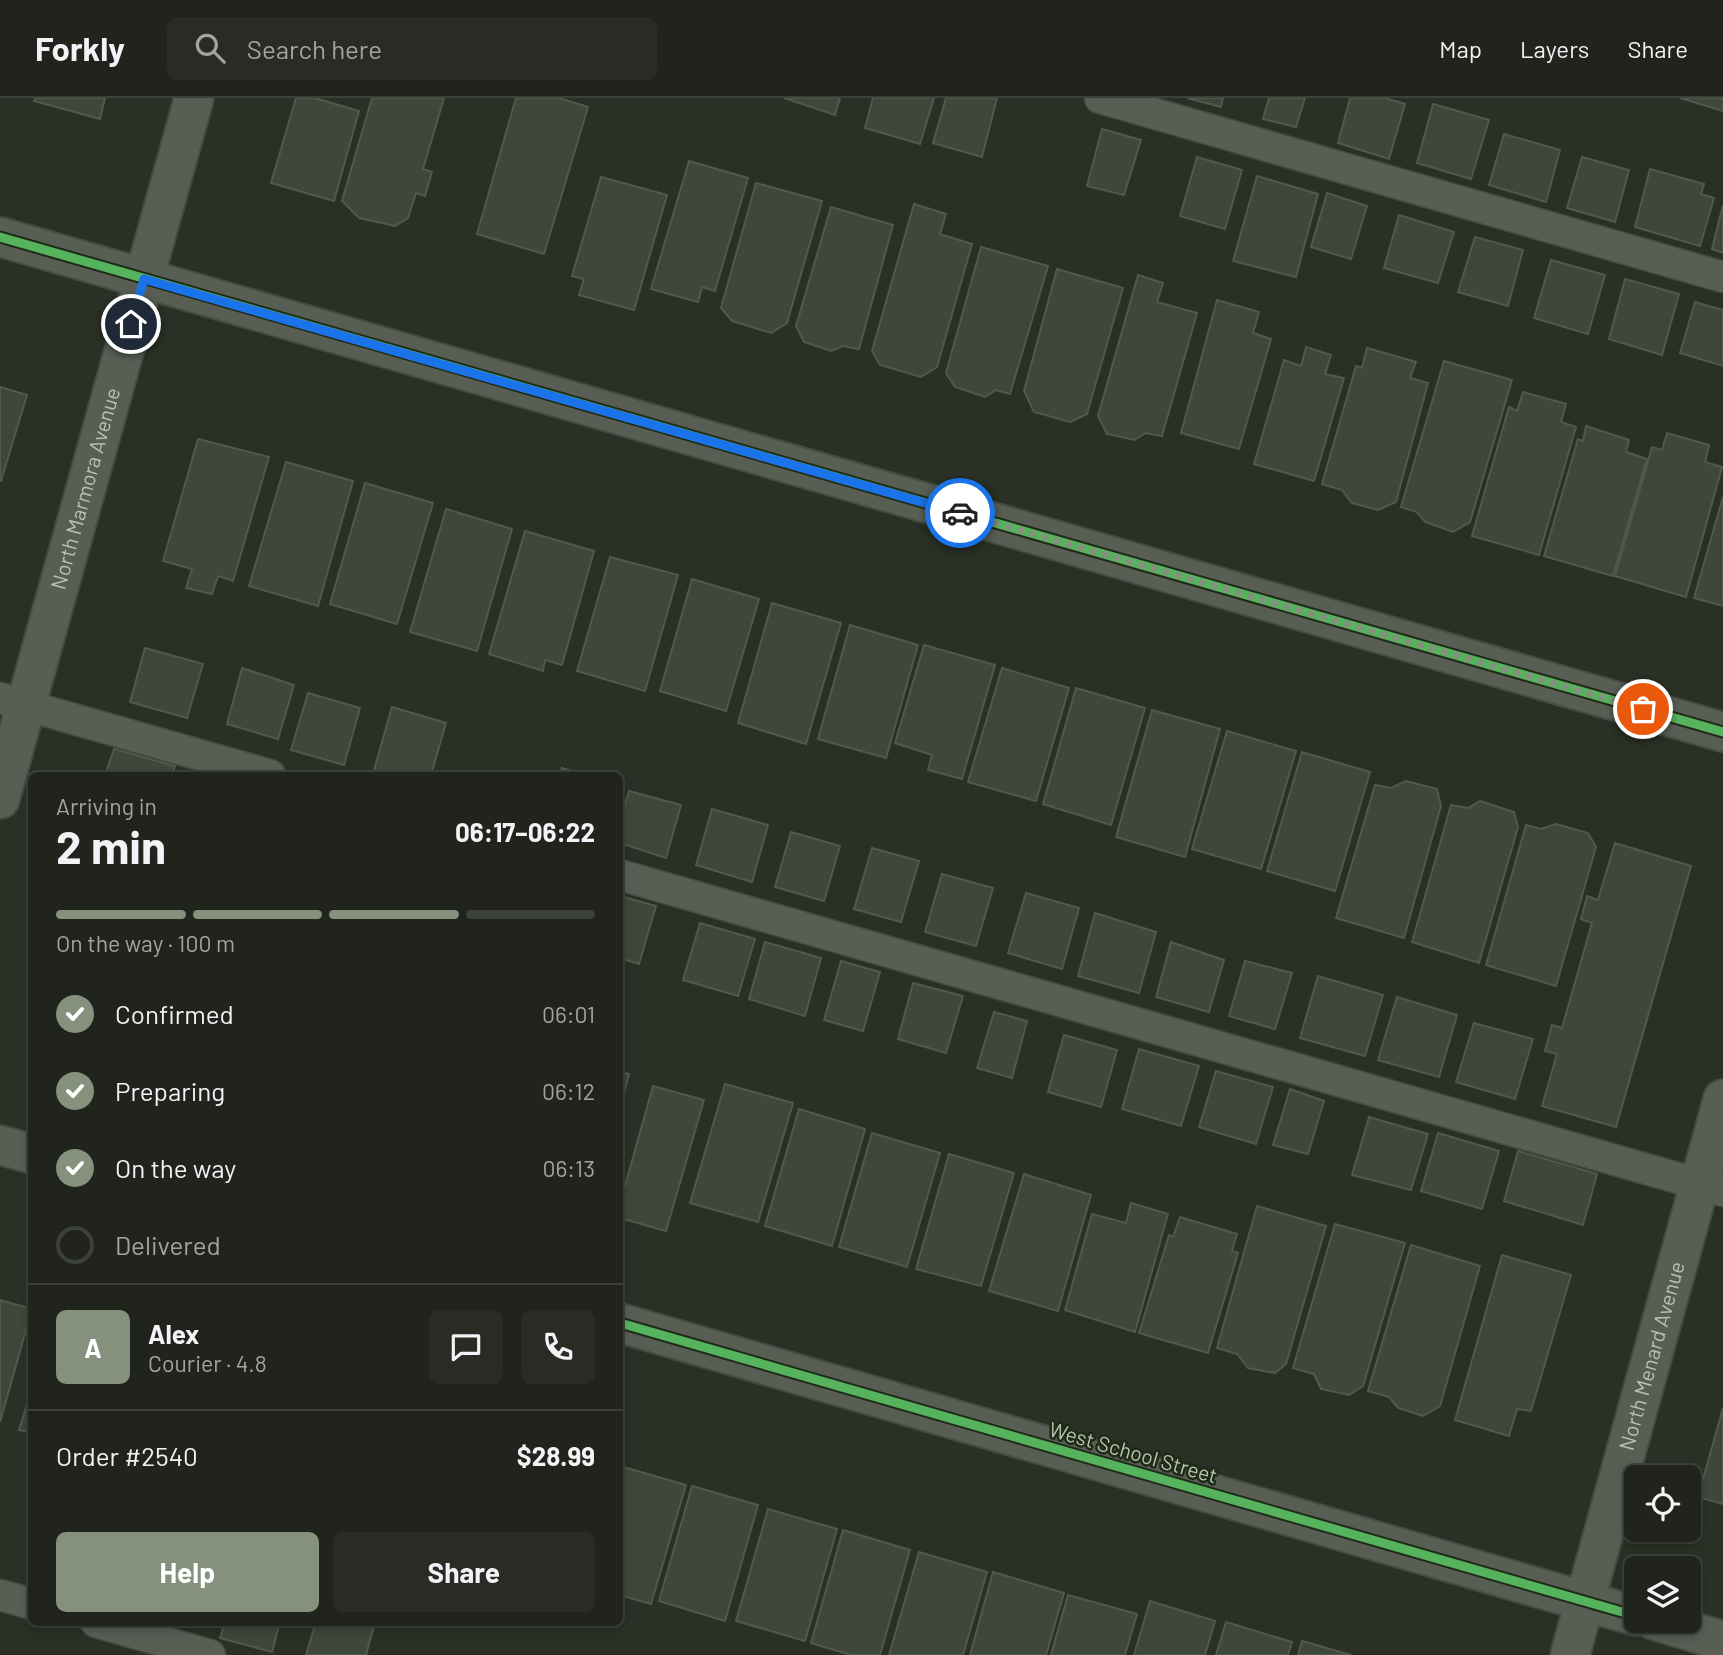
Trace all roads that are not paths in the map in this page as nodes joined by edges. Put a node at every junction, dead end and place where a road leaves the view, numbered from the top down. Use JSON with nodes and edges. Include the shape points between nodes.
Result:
{"nodes":[{"id":1,"x":194,"y":98,"type":"edge"},
{"id":2,"x":1100,"y":98,"type":"edge"},
{"id":3,"x":0,"y":237,"type":"edge"},
{"id":4,"x":1723,"y":277,"type":"edge"},
{"id":5,"x":144,"y":279,"type":"junction"},
{"id":6,"x":13,"y":702,"type":"edge"},
{"id":7,"x":1723,"y":732,"type":"edge"},
{"id":8,"x":259,"y":772,"type":"edge"},
{"id":9,"x":0,"y":799,"type":"edge"},
{"id":10,"x":623,"y":876,"type":"edge"},
{"id":11,"x":1723,"y":1099,"type":"edge"},
{"id":12,"x":0,"y":1145,"type":"edge"},
{"id":13,"x":28,"y":1153,"type":"edge"},
{"id":14,"x":1711,"y":1188,"type":"edge"},
{"id":15,"x":623,"y":1324,"type":"edge"},
{"id":16,"x":0,"y":1595,"type":"edge"},
{"id":17,"x":1585,"y":1601,"type":"junction"},
{"id":18,"x":28,"y":1603,"type":"edge"},
{"id":19,"x":1624,"y":1612,"type":"edge"},
{"id":20,"x":110,"y":1626,"type":"edge"},
{"id":21,"x":1696,"y":1633,"type":"edge"},
{"id":22,"x":1723,"y":1641,"type":"edge"},
{"id":23,"x":210,"y":1655,"type":"edge"},
{"id":24,"x":1570,"y":1655,"type":"edge"}],
"edges":[{"from":1,"to":5,"type":"street","name":"North Marmora Avenue"},
{"from":2,"to":4,"type":"lane"},
{"from":3,"to":5,"type":"street"},
{"from":5,"to":6,"type":"street","name":"North Marmora Avenue"},
{"from":5,"to":7,"type":"street"},
{"from":6,"to":8,"type":"lane"},
{"from":6,"to":9,"type":"street","name":"North Marmora Avenue"},
{"from":10,"to":14,"type":"lane"},
{"from":11,"to":14,"type":"street","name":"North Menard Avenue"},
{"from":12,"to":13,"type":"street"},
{"from":14,"to":17,"type":"street","name":"North Menard Avenue"},
{"from":15,"to":17,"type":"street","name":"West School Street"},
{"from":16,"to":18,"type":"lane"},
{"from":17,"to":19,"type":"street","name":"West School Street"},
{"from":17,"to":24,"type":"street","name":"North Menard Avenue"},
{"from":20,"to":23,"type":"lane"},
{"from":21,"to":22,"type":"street"}]}
